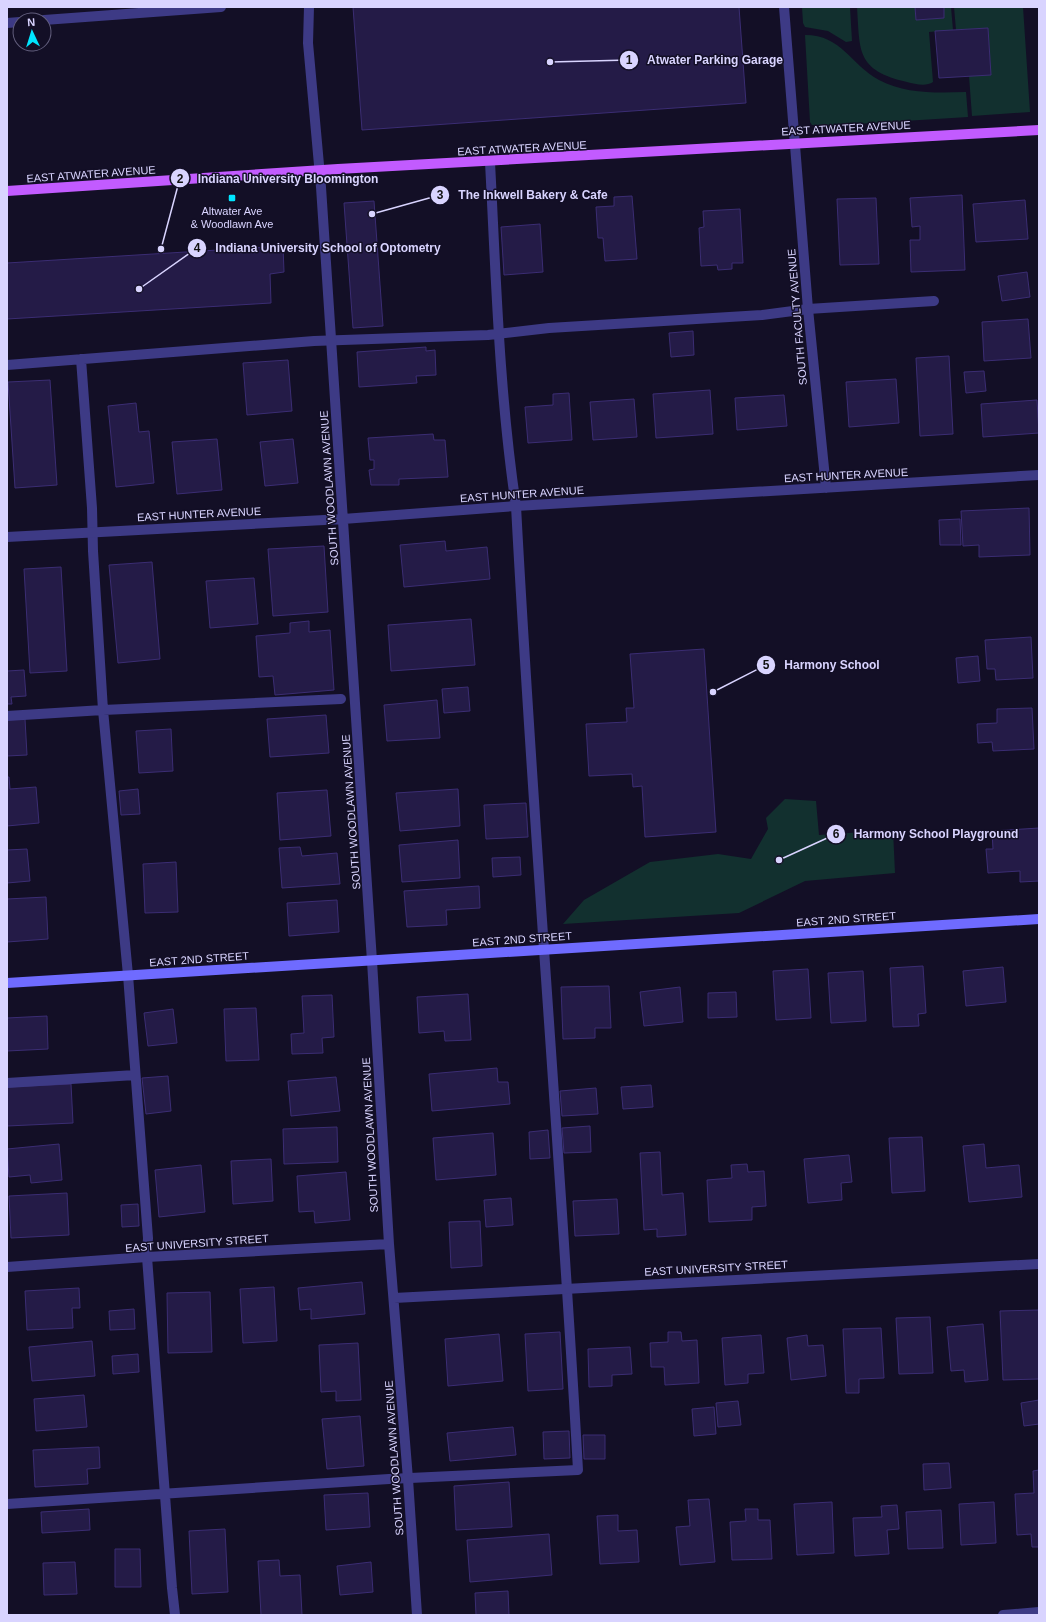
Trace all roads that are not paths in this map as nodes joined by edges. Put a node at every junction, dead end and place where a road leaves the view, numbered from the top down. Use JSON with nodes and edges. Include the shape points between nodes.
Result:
{"nodes":[{"id":1,"x":221,"y":7,"type":"edge"},
{"id":2,"x":309,"y":7,"type":"edge"},
{"id":3,"x":784,"y":7,"type":"edge"},
{"id":4,"x":52,"y":19,"type":"edge"},
{"id":5,"x":1039,"y":130,"type":"edge"},
{"id":6,"x":794,"y":143,"type":"junction"},
{"id":7,"x":490,"y":162,"type":"junction"},
{"id":8,"x":320,"y":171,"type":"junction"},
{"id":9,"x":7,"y":191,"type":"edge"},
{"id":10,"x":934,"y":301,"type":"dead end"},
{"id":11,"x":808,"y":309,"type":"junction"},
{"id":12,"x":500,"y":333,"type":"junction"},
{"id":13,"x":331,"y":341,"type":"junction"},
{"id":14,"x":80,"y":359,"type":"junction"},
{"id":15,"x":7,"y":365,"type":"edge"},
{"id":16,"x":1039,"y":476,"type":"edge"},
{"id":17,"x":826,"y":488,"type":"junction"},
{"id":18,"x":516,"y":506,"type":"junction"},
{"id":19,"x":343,"y":519,"type":"junction"},
{"id":20,"x":92,"y":532,"type":"junction"},
{"id":21,"x":7,"y":537,"type":"edge"},
{"id":22,"x":341,"y":699,"type":"dead end"},
{"id":23,"x":103,"y":710,"type":"junction"},
{"id":24,"x":7,"y":716,"type":"edge"},
{"id":25,"x":1039,"y":920,"type":"edge"},
{"id":26,"x":543,"y":950,"type":"junction"},
{"id":27,"x":372,"y":961,"type":"junction"},
{"id":28,"x":128,"y":975,"type":"junction"},
{"id":29,"x":7,"y":983,"type":"edge"},
{"id":30,"x":136,"y":1075,"type":"junction"},
{"id":31,"x":7,"y":1082,"type":"edge"},
{"id":32,"x":389,"y":1244,"type":"junction"},
{"id":33,"x":147,"y":1258,"type":"junction"},
{"id":34,"x":1039,"y":1264,"type":"edge"},
{"id":35,"x":7,"y":1267,"type":"edge"},
{"id":36,"x":568,"y":1288,"type":"junction"},
{"id":37,"x":394,"y":1298,"type":"junction"},
{"id":38,"x":408,"y":1479,"type":"junction"},
{"id":39,"x":165,"y":1494,"type":"junction"},
{"id":40,"x":7,"y":1504,"type":"edge"},
{"id":41,"x":1039,"y":1612,"type":"edge"},
{"id":42,"x":175,"y":1615,"type":"edge"},
{"id":43,"x":417,"y":1615,"type":"edge"},
{"id":44,"x":1003,"y":1615,"type":"edge"}],
"edges":[{"from":1,"to":4,"type":"street"},
{"from":2,"to":8,"type":"street","name":"SOUTH WOODLAWN AVENUE","via":[[308,44]]},
{"from":3,"to":6,"type":"street","name":"SOUTH FACULTY AVENUE"},
{"from":5,"to":6,"type":"main road","name":"EAST ATWATER AVENUE"},
{"from":6,"to":7,"type":"main road","name":"EAST ATWATER AVENUE"},
{"from":6,"to":11,"type":"street","name":"SOUTH FACULTY AVENUE"},
{"from":7,"to":8,"type":"main road","name":"EAST ATWATER AVENUE"},
{"from":7,"to":12,"type":"street"},
{"from":8,"to":9,"type":"main road","name":"EAST ATWATER AVENUE"},
{"from":8,"to":13,"type":"street","name":"SOUTH WOODLAWN AVENUE"},
{"from":10,"to":11,"type":"street"},
{"from":11,"to":12,"type":"street","via":[[762,316]]},
{"from":11,"to":17,"type":"street","name":"SOUTH FACULTY AVENUE"},
{"from":12,"to":13,"type":"street"},
{"from":12,"to":18,"type":"street","via":[[509,463]]},
{"from":13,"to":14,"type":"street"},
{"from":13,"to":19,"type":"street","name":"SOUTH WOODLAWN AVENUE"},
{"from":14,"to":15,"type":"street"},
{"from":14,"to":20,"type":"street"},
{"from":16,"to":17,"type":"street","name":"EAST HUNTER AVENUE"},
{"from":17,"to":18,"type":"street","name":"EAST HUNTER AVENUE"},
{"from":18,"to":19,"type":"street","name":"EAST HUNTER AVENUE"},
{"from":18,"to":26,"type":"street"},
{"from":19,"to":20,"type":"street","name":"EAST HUNTER AVENUE"},
{"from":19,"to":27,"type":"street","name":"SOUTH WOODLAWN AVENUE"},
{"from":20,"to":21,"type":"street","name":"EAST HUNTER AVENUE"},
{"from":20,"to":23,"type":"street"},
{"from":22,"to":23,"type":"street"},
{"from":23,"to":24,"type":"street"},
{"from":23,"to":28,"type":"street"},
{"from":25,"to":26,"type":"street","name":"EAST 2ND STREET"},
{"from":26,"to":27,"type":"street","name":"EAST 2ND STREET"},
{"from":26,"to":36,"type":"street"},
{"from":27,"to":28,"type":"street","name":"EAST 2ND STREET"},
{"from":27,"to":32,"type":"street","name":"SOUTH WOODLAWN AVENUE"},
{"from":28,"to":29,"type":"street","name":"EAST 2ND STREET"},
{"from":28,"to":30,"type":"street"},
{"from":30,"to":31,"type":"street"},
{"from":30,"to":33,"type":"street","via":[[148,1238]]},
{"from":32,"to":33,"type":"street","name":"EAST UNIVERSITY STREET"},
{"from":32,"to":37,"type":"street","name":"SOUTH WOODLAWN AVENUE"},
{"from":33,"to":35,"type":"street","name":"EAST UNIVERSITY STREET"},
{"from":33,"to":39,"type":"street"},
{"from":34,"to":36,"type":"street","name":"EAST UNIVERSITY STREET"},
{"from":36,"to":37,"type":"street","name":"EAST UNIVERSITY STREET"},
{"from":36,"to":38,"type":"street","via":[[578,1470]]},
{"from":37,"to":38,"type":"street","name":"SOUTH WOODLAWN AVENUE"},
{"from":38,"to":39,"type":"street"},
{"from":38,"to":43,"type":"street","name":"SOUTH WOODLAWN AVENUE"},
{"from":39,"to":40,"type":"street"},
{"from":39,"to":42,"type":"street"},
{"from":41,"to":44,"type":"street"}]}
